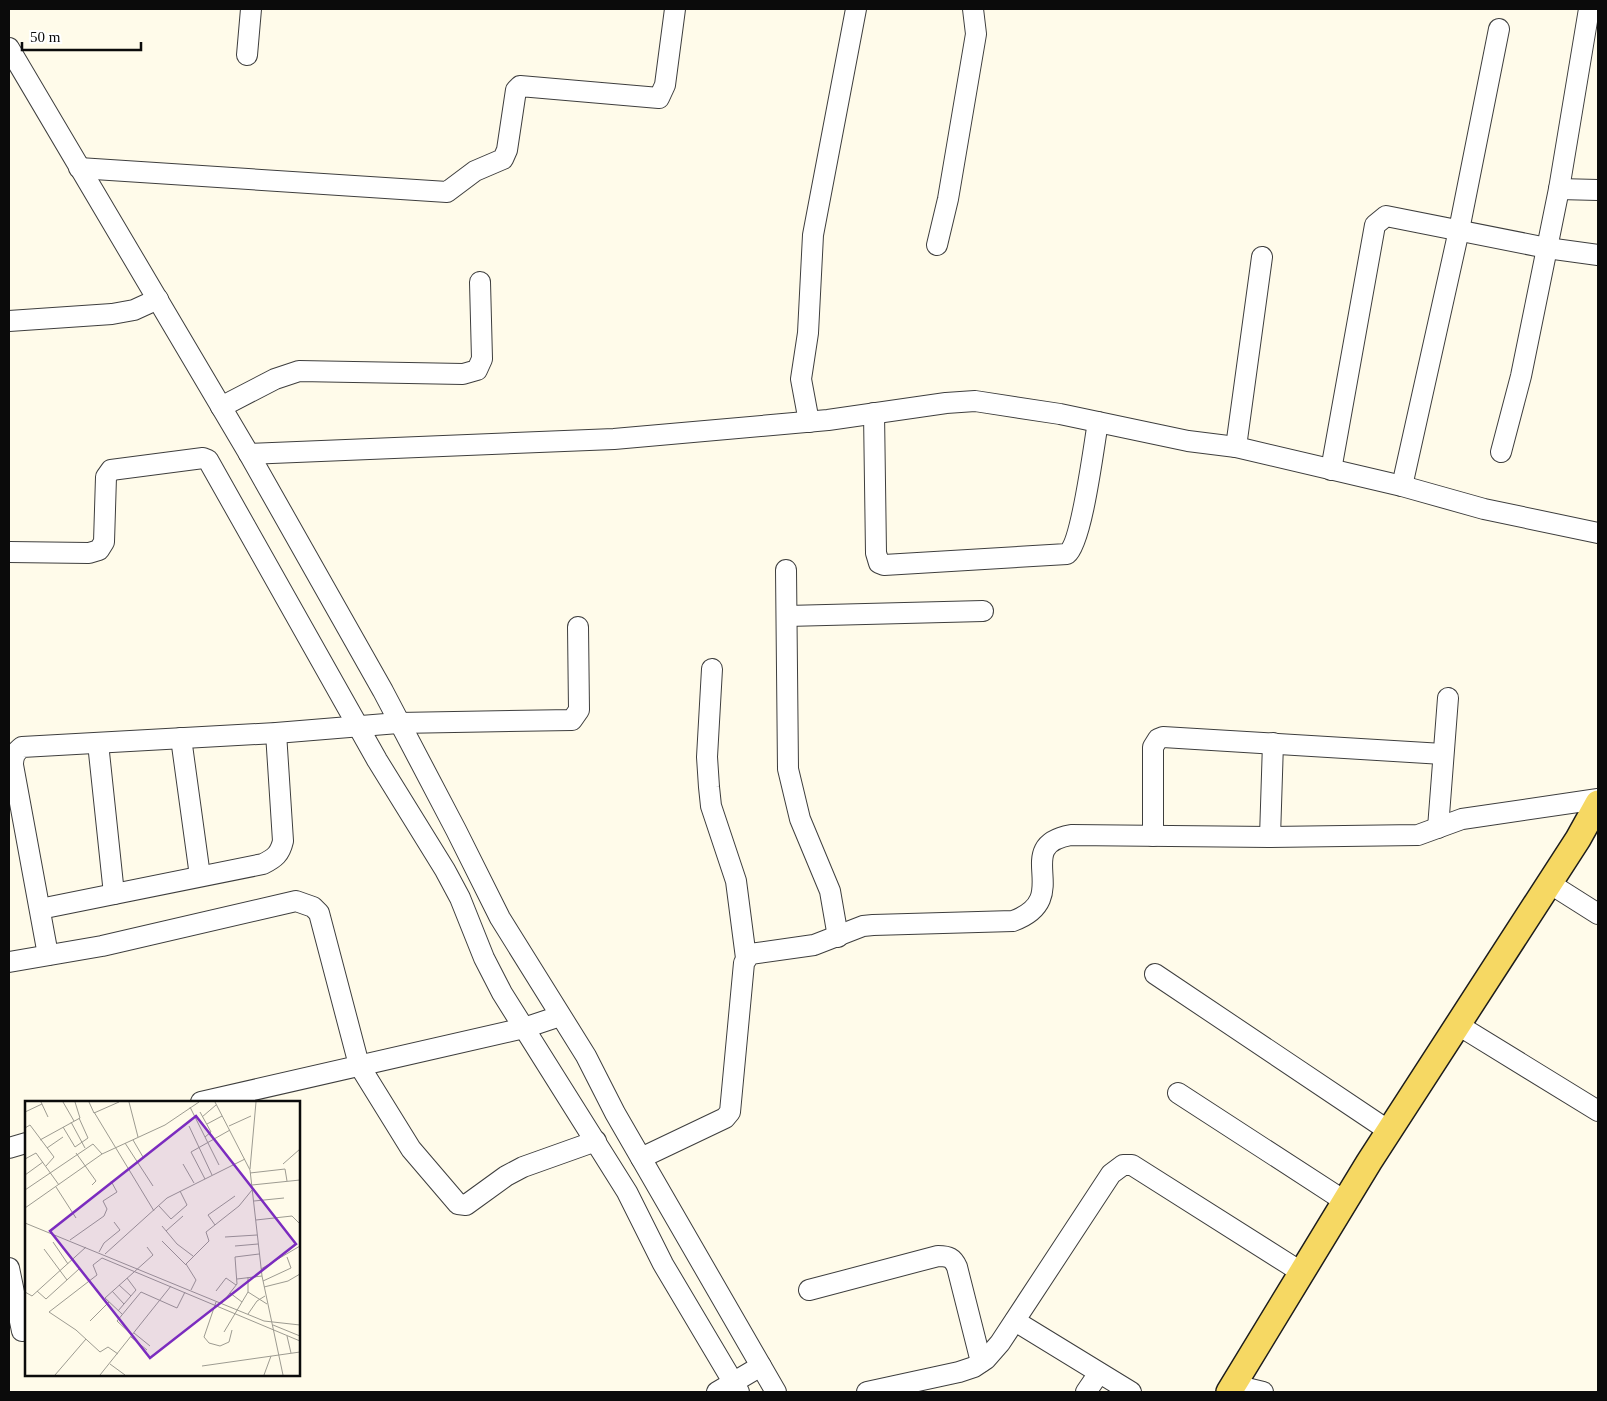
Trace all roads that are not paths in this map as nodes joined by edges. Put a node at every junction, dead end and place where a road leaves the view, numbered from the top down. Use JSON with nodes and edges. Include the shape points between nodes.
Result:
{"nodes":[{"id":1,"x":251,"y":9,"type":"edge"},
{"id":2,"x":675,"y":9,"type":"edge"},
{"id":3,"x":856,"y":9,"type":"edge"},
{"id":4,"x":973,"y":9,"type":"edge"},
{"id":5,"x":1589,"y":9,"type":"edge"},
{"id":6,"x":1499,"y":29,"type":"dead end"},
{"id":7,"x":9,"y":48,"type":"edge"},
{"id":8,"x":247,"y":55,"type":"dead end"},
{"id":9,"x":79,"y":168,"type":"junction"},
{"id":10,"x":1558,"y":189,"type":"junction"},
{"id":11,"x":1598,"y":190,"type":"edge"},
{"id":12,"x":1459,"y":230,"type":"junction"},
{"id":13,"x":937,"y":245,"type":"dead end"},
{"id":14,"x":1547,"y":248,"type":"junction"},
{"id":15,"x":1598,"y":255,"type":"edge"},
{"id":16,"x":1262,"y":257,"type":"dead end"},
{"id":17,"x":480,"y":282,"type":"dead end"},
{"id":18,"x":146,"y":304,"type":"junction"},
{"id":19,"x":9,"y":321,"type":"edge"},
{"id":20,"x":221,"y":407,"type":"junction"},
{"id":21,"x":874,"y":413,"type":"junction"},
{"id":22,"x":809,"y":422,"type":"junction"},
{"id":23,"x":1098,"y":422,"type":"junction"},
{"id":24,"x":1236,"y":447,"type":"junction"},
{"id":25,"x":1501,"y":452,"type":"dead end"},
{"id":26,"x":249,"y":454,"type":"junction"},
{"id":27,"x":1331,"y":470,"type":"junction"},
{"id":28,"x":1402,"y":486,"type":"junction"},
{"id":29,"x":1598,"y":533,"type":"edge"},
{"id":30,"x":9,"y":552,"type":"edge"},
{"id":31,"x":786,"y":570,"type":"dead end"},
{"id":32,"x":983,"y":611,"type":"dead end"},
{"id":33,"x":787,"y":616,"type":"junction"},
{"id":34,"x":578,"y":627,"type":"dead end"},
{"id":35,"x":712,"y":669,"type":"dead end"},
{"id":36,"x":1448,"y":698,"type":"dead end"},
{"id":37,"x":377,"y":726,"type":"junction"},
{"id":38,"x":276,"y":733,"type":"junction"},
{"id":39,"x":181,"y":738,"type":"junction"},
{"id":40,"x":98,"y":743,"type":"junction"},
{"id":41,"x":1273,"y":743,"type":"junction"},
{"id":42,"x":1444,"y":754,"type":"junction"},
{"id":43,"x":1598,"y":799,"type":"edge"},
{"id":44,"x":1598,"y":803,"type":"edge"},
{"id":45,"x":14,"y":804,"type":"edge"},
{"id":46,"x":1438,"y":828,"type":"junction"},
{"id":47,"x":1153,"y":836,"type":"junction"},
{"id":48,"x":1270,"y":837,"type":"junction"},
{"id":49,"x":200,"y":876,"type":"junction"},
{"id":50,"x":1549,"y":883,"type":"junction"},
{"id":51,"x":114,"y":894,"type":"junction"},
{"id":52,"x":40,"y":909,"type":"junction"},
{"id":53,"x":1598,"y":914,"type":"edge"},
{"id":54,"x":838,"y":937,"type":"junction"},
{"id":55,"x":48,"y":955,"type":"junction"},
{"id":56,"x":746,"y":958,"type":"junction"},
{"id":57,"x":9,"y":962,"type":"edge"},
{"id":58,"x":1155,"y":974,"type":"dead end"},
{"id":59,"x":541,"y":1022,"type":"junction"},
{"id":60,"x":1458,"y":1025,"type":"junction"},
{"id":61,"x":359,"y":1065,"type":"junction"},
{"id":62,"x":1178,"y":1093,"type":"dead end"},
{"id":63,"x":205,"y":1101,"type":"edge"},
{"id":64,"x":1598,"y":1111,"type":"edge"},
{"id":65,"x":1389,"y":1131,"type":"junction"},
{"id":66,"x":596,"y":1141,"type":"junction"},
{"id":67,"x":641,"y":1158,"type":"junction"},
{"id":68,"x":1346,"y":1202,"type":"junction"},
{"id":69,"x":9,"y":1268,"type":"edge"},
{"id":70,"x":1302,"y":1272,"type":"junction"},
{"id":71,"x":809,"y":1290,"type":"dead end"},
{"id":72,"x":1015,"y":1321,"type":"junction"},
{"id":73,"x":22,"y":1332,"type":"dead end"},
{"id":74,"x":981,"y":1362,"type":"junction"},
{"id":75,"x":1099,"y":1373,"type":"junction"},
{"id":76,"x":740,"y":1381,"type":"edge"},
{"id":77,"x":897,"y":1389,"type":"edge"},
{"id":78,"x":1231,"y":1389,"type":"edge"},
{"id":79,"x":776,"y":1392,"type":"edge"},
{"id":80,"x":867,"y":1392,"type":"edge"},
{"id":81,"x":1086,"y":1392,"type":"edge"},
{"id":82,"x":1131,"y":1392,"type":"edge"},
{"id":83,"x":1263,"y":1392,"type":"edge"}],
"edges":[{"from":1,"to":8,"type":"street"},
{"from":2,"to":9,"type":"street","via":[[664,86],[659,98],[520,86],[516,90],[503,159],[474,171],[447,192]]},
{"from":3,"to":22,"type":"street","via":[[813,235],[808,333],[801,379]]},
{"from":4,"to":13,"type":"street","via":[[976,34]]},
{"from":5,"to":10,"type":"street"},
{"from":6,"to":12,"type":"street"},
{"from":7,"to":9,"type":"street"},
{"from":9,"to":18,"type":"street"},
{"from":10,"to":11,"type":"street"},
{"from":10,"to":14,"type":"street"},
{"from":12,"to":14,"type":"street"},
{"from":12,"to":27,"type":"street","via":[[1386,216],[1375,225]]},
{"from":12,"to":28,"type":"street"},
{"from":14,"to":15,"type":"street"},
{"from":14,"to":25,"type":"street","via":[[1521,376]]},
{"from":16,"to":24,"type":"street"},
{"from":17,"to":20,"type":"street","via":[[482,359],[476,370],[464,374],[299,371],[275,379]]},
{"from":18,"to":19,"type":"street","via":[[112,314]]},
{"from":18,"to":20,"type":"street"},
{"from":20,"to":26,"type":"street"},
{"from":21,"to":22,"type":"street"},
{"from":21,"to":23,"type":"street","via":[[975,401]]},
{"from":21,"to":23,"type":"street","via":[[876,553],[879,563],[884,565],[1067,554],[1074,544],[1082,510]]},
{"from":22,"to":26,"type":"street","via":[[614,439]]},
{"from":23,"to":24,"type":"street","via":[[1188,441]]},
{"from":24,"to":27,"type":"street"},
{"from":26,"to":37,"type":"street","via":[[383,691]]},
{"from":27,"to":28,"type":"street"},
{"from":28,"to":29,"type":"street"},
{"from":30,"to":37,"type":"street","via":[[89,553],[99,550],[104,542],[106,477],[111,470],[206,458],[260,555]]},
{"from":31,"to":33,"type":"street"},
{"from":32,"to":33,"type":"street"},
{"from":33,"to":54,"type":"street","via":[[788,769],[800,819],[830,892]]},
{"from":34,"to":37,"type":"street","via":[[580,710],[572,720]]},
{"from":35,"to":56,"type":"street","via":[[708,787],[736,881]]},
{"from":36,"to":42,"type":"street"},
{"from":37,"to":38,"type":"street"},
{"from":37,"to":59,"type":"street","via":[[456,830],[500,918]]},
{"from":37,"to":59,"type":"street","via":[[377,760],[445,870],[484,958]]},
{"from":38,"to":39,"type":"street"},
{"from":38,"to":49,"type":"street","via":[[283,841],[280,853],[263,864]]},
{"from":39,"to":40,"type":"street"},
{"from":39,"to":49,"type":"street"},
{"from":40,"to":45,"type":"street","via":[[22,747],[13,757]]},
{"from":40,"to":51,"type":"street"},
{"from":41,"to":42,"type":"street"},
{"from":41,"to":47,"type":"street","via":[[1158,739],[1153,747]]},
{"from":41,"to":48,"type":"street"},
{"from":42,"to":46,"type":"street"},
{"from":43,"to":46,"type":"street","via":[[1462,819]]},
{"from":44,"to":50,"type":"main road"},
{"from":45,"to":52,"type":"street"},
{"from":46,"to":48,"type":"street","via":[[1418,835]]},
{"from":47,"to":48,"type":"street"},
{"from":47,"to":54,"type":"street","via":[[1071,835],[1055,838],[1042,853],[1042,898],[1036,910],[1013,921],[873,925]]},
{"from":49,"to":51,"type":"street"},
{"from":50,"to":53,"type":"street"},
{"from":50,"to":60,"type":"main road"},
{"from":51,"to":52,"type":"street"},
{"from":52,"to":55,"type":"street"},
{"from":54,"to":56,"type":"street","via":[[814,945],[755,953]]},
{"from":55,"to":57,"type":"street"},
{"from":55,"to":61,"type":"street","via":[[102,946],[296,901],[305,902],[319,913]]},
{"from":56,"to":67,"type":"street","via":[[730,1112],[725,1118]]},
{"from":58,"to":65,"type":"street"},
{"from":59,"to":61,"type":"street"},
{"from":59,"to":66,"type":"street"},
{"from":59,"to":67,"type":"street","via":[[586,1056]]},
{"from":60,"to":64,"type":"street"},
{"from":60,"to":65,"type":"main road"},
{"from":61,"to":63,"type":"street"},
{"from":61,"to":66,"type":"street","via":[[411,1149],[461,1206],[506,1176]]},
{"from":62,"to":68,"type":"street"},
{"from":65,"to":68,"type":"main road"},
{"from":66,"to":76,"type":"street","via":[[627,1192],[663,1264]]},
{"from":67,"to":76,"type":"street"},
{"from":68,"to":70,"type":"main road"},
{"from":69,"to":73,"type":"street"},
{"from":70,"to":72,"type":"street","via":[[1132,1165],[1124,1165],[1111,1174]]},
{"from":70,"to":78,"type":"main road"},
{"from":71,"to":74,"type":"street","via":[[948,1256],[957,1267]]},
{"from":72,"to":74,"type":"street"},
{"from":72,"to":75,"type":"street"},
{"from":74,"to":77,"type":"street","via":[[959,1372]]},
{"from":75,"to":81,"type":"street"},
{"from":75,"to":82,"type":"street"},
{"from":76,"to":79,"type":"street"},
{"from":77,"to":80,"type":"street"},
{"from":78,"to":83,"type":"street"}]}
